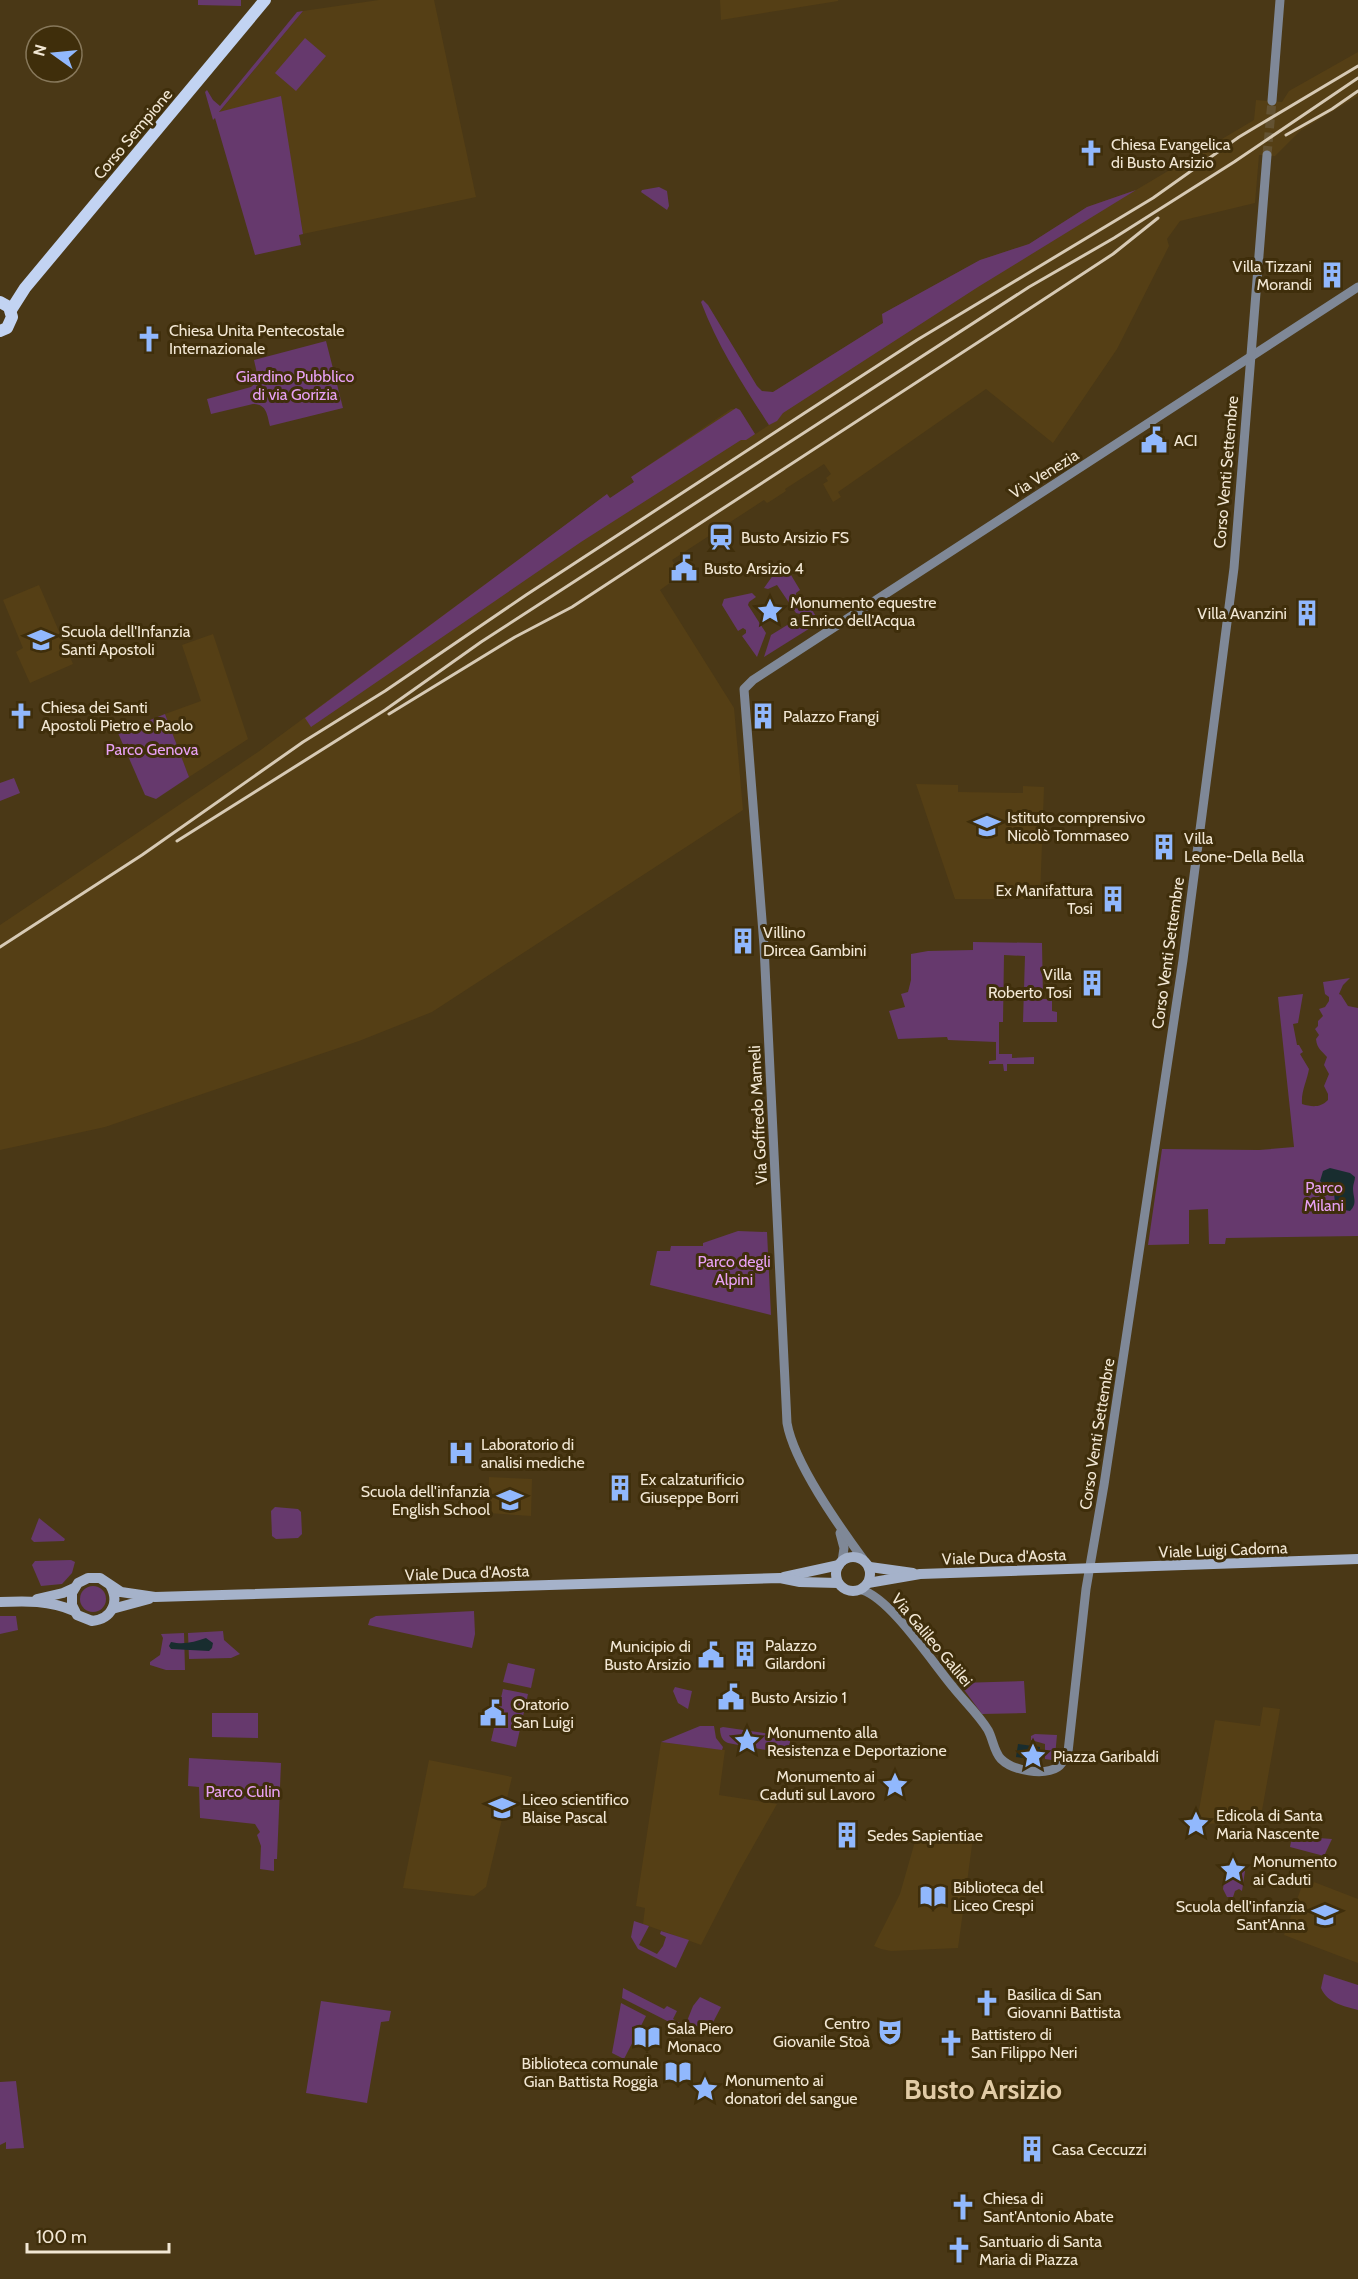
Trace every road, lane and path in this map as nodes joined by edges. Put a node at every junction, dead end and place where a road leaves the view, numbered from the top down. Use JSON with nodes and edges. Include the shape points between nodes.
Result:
{"nodes":[{"id":1,"x":265,"y":0,"type":"edge"},
{"id":2,"x":1280,"y":0,"type":"edge"},
{"id":3,"x":1272,"y":101,"type":"tunnel mouth"},
{"id":4,"x":1267,"y":155,"type":"tunnel mouth"},
{"id":5,"x":1358,"y":287,"type":"edge"},
{"id":6,"x":26,"y":288,"type":"junction"},
{"id":7,"x":0,"y":302,"type":"edge"},
{"id":8,"x":11,"y":310,"type":"junction"},
{"id":9,"x":0,"y":331,"type":"edge"},
{"id":10,"x":1250,"y":357,"type":"junction"},
{"id":11,"x":743,"y":693,"type":"joint"},
{"id":12,"x":838,"y":1525,"type":"junction"},
{"id":13,"x":1358,"y":1559,"type":"edge"},
{"id":14,"x":867,"y":1563,"type":"junction"},
{"id":15,"x":840,"y":1564,"type":"junction"},
{"id":16,"x":1090,"y":1569,"type":"junction"},
{"id":17,"x":920,"y":1574,"type":"junction"},
{"id":18,"x":780,"y":1578,"type":"junction"},
{"id":19,"x":838,"y":1583,"type":"junction"},
{"id":20,"x":110,"y":1585,"type":"junction"},
{"id":21,"x":865,"y":1587,"type":"junction"},
{"id":22,"x":74,"y":1588,"type":"junction"},
{"id":23,"x":155,"y":1597,"type":"junction"},
{"id":24,"x":27,"y":1601,"type":"junction"},
{"id":25,"x":0,"y":1602,"type":"edge"},
{"id":26,"x":112,"y":1609,"type":"junction"},
{"id":27,"x":74,"y":1611,"type":"junction"},
{"id":28,"x":1068,"y":1752,"type":"joint"}],
"edges":[{"from":1,"to":6,"type":"main road","name":"Corso Sempione"},
{"from":2,"to":3,"type":"street"},
{"from":4,"to":10,"type":"street","name":"Corso Venti Settembre"},
{"from":5,"to":10,"type":"street","name":"Via Venezia"},
{"from":6,"to":7,"type":"main road","name":"Corso Sempione"},
{"from":6,"to":8,"type":"main road","name":"Corso Sempione"},
{"from":7,"to":8,"type":"main road","name":"Corso Sempione"},
{"from":8,"to":9,"type":"main road","name":"Corso Sempione","via":[[10,325]]},
{"from":10,"to":11,"type":"street","name":"Via Venezia","via":[[747,684]]},
{"from":10,"to":16,"type":"street","name":"Corso Venti Settembre","via":[[1234,568],[1190,904]]},
{"from":11,"to":12,"type":"street","name":"Via Goffredo Mameli","via":[[765,953],[787,1423],[792,1443]]},
{"from":12,"to":14,"type":"street","name":"Via Goffredo Mameli"},
{"from":12,"to":15,"type":"street","name":"Via Goffredo Mameli","via":[[844,1544]]},
{"from":13,"to":16,"type":"main road","name":"Viale Luigi Cadorna"},
{"from":14,"to":15,"type":"main road","via":[[852,1556]]},
{"from":14,"to":17,"type":"main road","name":"Viale Duca d'Aosta"},
{"from":14,"to":21,"type":"main road"},
{"from":15,"to":18,"type":"main road","name":"Viale Duca d'Aosta"},
{"from":15,"to":19,"type":"main road"},
{"from":16,"to":17,"type":"main road","name":"Viale Duca d'Aosta"},
{"from":16,"to":28,"type":"street","name":"Corso Venti Settembre"},
{"from":17,"to":21,"type":"main road","name":"Viale Duca d'Aosta"},
{"from":18,"to":19,"type":"main road","name":"Viale Duca d'Aosta"},
{"from":18,"to":23,"type":"main road","name":"Viale Duca d'Aosta"},
{"from":19,"to":21,"type":"main road","via":[[849,1591]]},
{"from":20,"to":22,"type":"main road","via":[[94,1577],[82,1580]]},
{"from":20,"to":23,"type":"main road","name":"Viale Duca d'Aosta","via":[[121,1592]]},
{"from":20,"to":26,"type":"main road","via":[[115,1599]]},
{"from":21,"to":28,"type":"street","name":"Via Galileo Galilei","via":[[890,1610],[975,1714],[1000,1758],[1029,1772],[1056,1768]]},
{"from":22,"to":24,"type":"main road"},
{"from":22,"to":27,"type":"main road"},
{"from":23,"to":26,"type":"main road","name":"Viale Duca d'Aosta"},
{"from":24,"to":25,"type":"main road"},
{"from":24,"to":27,"type":"main road"},
{"from":26,"to":27,"type":"main road","via":[[108,1616],[92,1621]]}]}
